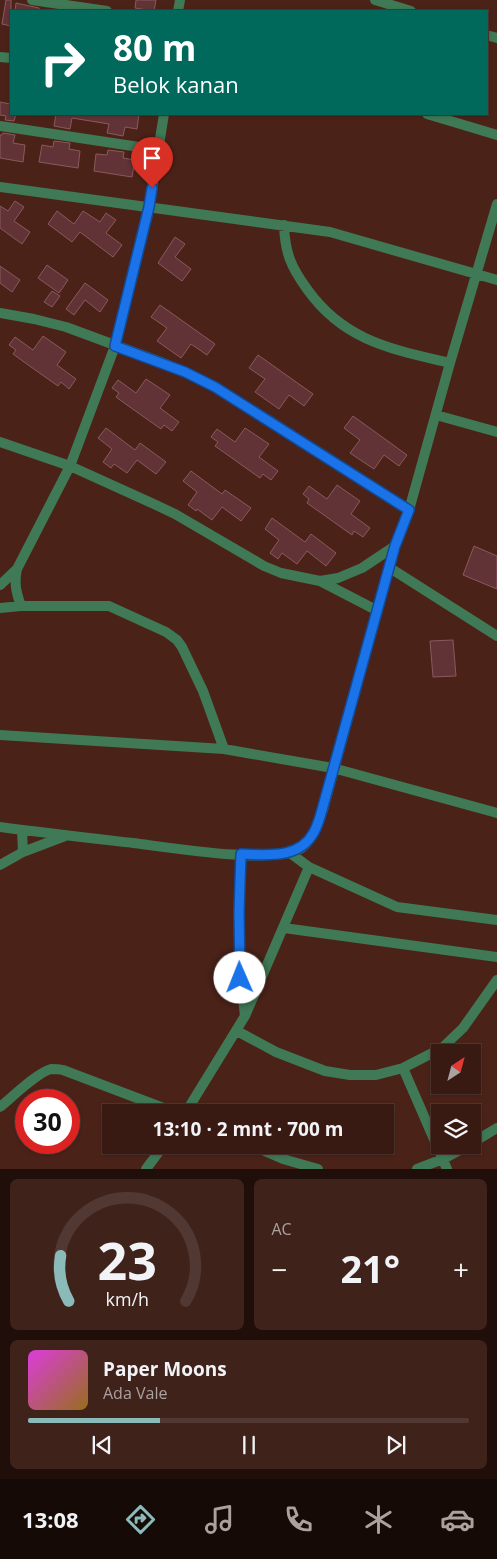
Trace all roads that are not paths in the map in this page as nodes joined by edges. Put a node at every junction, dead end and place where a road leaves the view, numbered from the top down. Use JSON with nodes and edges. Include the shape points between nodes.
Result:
{"nodes":[{"id":1,"x":32,"y":0,"type":"edge"},
{"id":2,"x":375,"y":0,"type":"edge"},
{"id":3,"x":100,"y":10,"type":"edge"},
{"id":4,"x":408,"y":10,"type":"edge"},
{"id":5,"x":164,"y":115,"type":"edge"},
{"id":6,"x":431,"y":115,"type":"edge"},
{"id":7,"x":0,"y":126,"type":"edge"},
{"id":8,"x":497,"y":134,"type":"edge"},
{"id":9,"x":159,"y":150,"type":"junction"},
{"id":10,"x":0,"y":187,"type":"edge"},
{"id":11,"x":497,"y":204,"type":"edge"},
{"id":12,"x":149,"y":207,"type":"junction"},
{"id":13,"x":284,"y":226,"type":"junction"},
{"id":14,"x":476,"y":273,"type":"junction"},
{"id":15,"x":497,"y":280,"type":"edge"},
{"id":16,"x":0,"y":313,"type":"edge"},
{"id":17,"x":115,"y":346,"type":"junction"},
{"id":18,"x":450,"y":363,"type":"junction"},
{"id":19,"x":436,"y":415,"type":"junction"},
{"id":20,"x":497,"y":432,"type":"edge"},
{"id":21,"x":0,"y":442,"type":"edge"},
{"id":22,"x":70,"y":466,"type":"junction"},
{"id":23,"x":409,"y":510,"type":"junction"},
{"id":24,"x":395,"y":546,"type":"junction"},
{"id":25,"x":390,"y":568,"type":"junction"},
{"id":26,"x":17,"y":569,"type":"junction"},
{"id":27,"x":320,"y":581,"type":"junction"},
{"id":28,"x":0,"y":585,"type":"edge"},
{"id":29,"x":20,"y":606,"type":"junction"},
{"id":30,"x":0,"y":608,"type":"edge"},
{"id":31,"x":378,"y":611,"type":"junction"},
{"id":32,"x":497,"y":636,"type":"edge"},
{"id":33,"x":0,"y":736,"type":"edge"},
{"id":34,"x":224,"y":749,"type":"junction"},
{"id":35,"x":333,"y":768,"type":"junction"},
{"id":36,"x":497,"y":812,"type":"edge"},
{"id":37,"x":0,"y":827,"type":"edge"},
{"id":38,"x":22,"y":830,"type":"junction"},
{"id":39,"x":68,"y":835,"type":"junction"},
{"id":40,"x":23,"y":852,"type":"junction"},
{"id":41,"x":290,"y":853,"type":"junction"},
{"id":42,"x":241,"y":854,"type":"junction"},
{"id":43,"x":0,"y":866,"type":"edge"},
{"id":44,"x":310,"y":867,"type":"junction"},
{"id":45,"x":497,"y":920,"type":"edge"},
{"id":46,"x":284,"y":928,"type":"junction"},
{"id":47,"x":497,"y":957,"type":"edge"},
{"id":48,"x":497,"y":980,"type":"edge"},
{"id":49,"x":245,"y":1016,"type":"junction"},
{"id":50,"x":237,"y":1030,"type":"junction"},
{"id":51,"x":403,"y":1068,"type":"junction"},
{"id":52,"x":153,"y":1104,"type":"edge"},
{"id":53,"x":191,"y":1104,"type":"edge"},
{"id":54,"x":0,"y":1107,"type":"edge"},
{"id":55,"x":497,"y":1128,"type":"edge"},
{"id":56,"x":481,"y":1138,"type":"edge"},
{"id":57,"x":157,"y":1154,"type":"edge"},
{"id":58,"x":272,"y":1154,"type":"edge"},
{"id":59,"x":458,"y":1154,"type":"edge"},
{"id":60,"x":445,"y":1164,"type":"edge"},
{"id":61,"x":146,"y":1169,"type":"edge"},
{"id":62,"x":318,"y":1169,"type":"edge"},
{"id":63,"x":417,"y":1169,"type":"edge"}],
"edges":[{"from":1,"to":3,"type":"street"},
{"from":2,"to":4,"type":"street"},
{"from":5,"to":9,"type":"street"},
{"from":6,"to":8,"type":"street"},
{"from":7,"to":9,"type":"street"},
{"from":9,"to":12,"type":"street"},
{"from":10,"to":12,"type":"street"},
{"from":11,"to":14,"type":"street"},
{"from":12,"to":13,"type":"street"},
{"from":12,"to":17,"type":"street"},
{"from":13,"to":14,"type":"street","via":[[330,232]]},
{"from":13,"to":18,"type":"street","via":[[290,262],[327,313],[345,328],[403,352]]},
{"from":14,"to":15,"type":"street"},
{"from":14,"to":18,"type":"street"},
{"from":16,"to":17,"type":"street","via":[[66,327]]},
{"from":17,"to":22,"type":"street"},
{"from":17,"to":23,"type":"street","via":[[215,387]]},
{"from":18,"to":19,"type":"street"},
{"from":19,"to":20,"type":"street"},
{"from":19,"to":23,"type":"street"},
{"from":21,"to":22,"type":"street"},
{"from":22,"to":26,"type":"street"},
{"from":22,"to":27,"type":"street","via":[[176,514],[264,566]]},
{"from":23,"to":24,"type":"street"},
{"from":24,"to":25,"type":"street"},
{"from":24,"to":27,"type":"street","via":[[350,574]]},
{"from":25,"to":31,"type":"street"},
{"from":25,"to":32,"type":"street"},
{"from":26,"to":28,"type":"street"},
{"from":26,"to":29,"type":"street","via":[[15,591]]},
{"from":27,"to":31,"type":"street"},
{"from":29,"to":30,"type":"street"},
{"from":29,"to":34,"type":"street","via":[[109,606],[171,636],[182,647],[203,691]]},
{"from":31,"to":35,"type":"street"},
{"from":33,"to":34,"type":"street"},
{"from":34,"to":35,"type":"street"},
{"from":35,"to":36,"type":"street"},
{"from":35,"to":41,"type":"street","via":[[314,832],[301,848]]},
{"from":37,"to":38,"type":"street"},
{"from":38,"to":39,"type":"street"},
{"from":38,"to":40,"type":"street"},
{"from":39,"to":40,"type":"street"},
{"from":39,"to":42,"type":"street"},
{"from":40,"to":43,"type":"street"},
{"from":41,"to":42,"type":"street"},
{"from":41,"to":44,"type":"street"},
{"from":42,"to":49,"type":"street","via":[[240,978]]},
{"from":44,"to":45,"type":"street","via":[[397,907]]},
{"from":44,"to":46,"type":"street"},
{"from":46,"to":47,"type":"street"},
{"from":46,"to":49,"type":"street"},
{"from":48,"to":51,"type":"street","via":[[454,1038],[442,1048]]},
{"from":49,"to":50,"type":"street"},
{"from":50,"to":51,"type":"street","via":[[276,1052],[325,1071],[376,1075]]},
{"from":50,"to":53,"type":"street"},
{"from":51,"to":60,"type":"street"},
{"from":52,"to":54,"type":"street","via":[[56,1069],[42,1074]]},
{"from":55,"to":56,"type":"street"},
{"from":57,"to":61,"type":"street"},
{"from":58,"to":62,"type":"street"},
{"from":59,"to":60,"type":"street"},
{"from":60,"to":63,"type":"street"}]}
